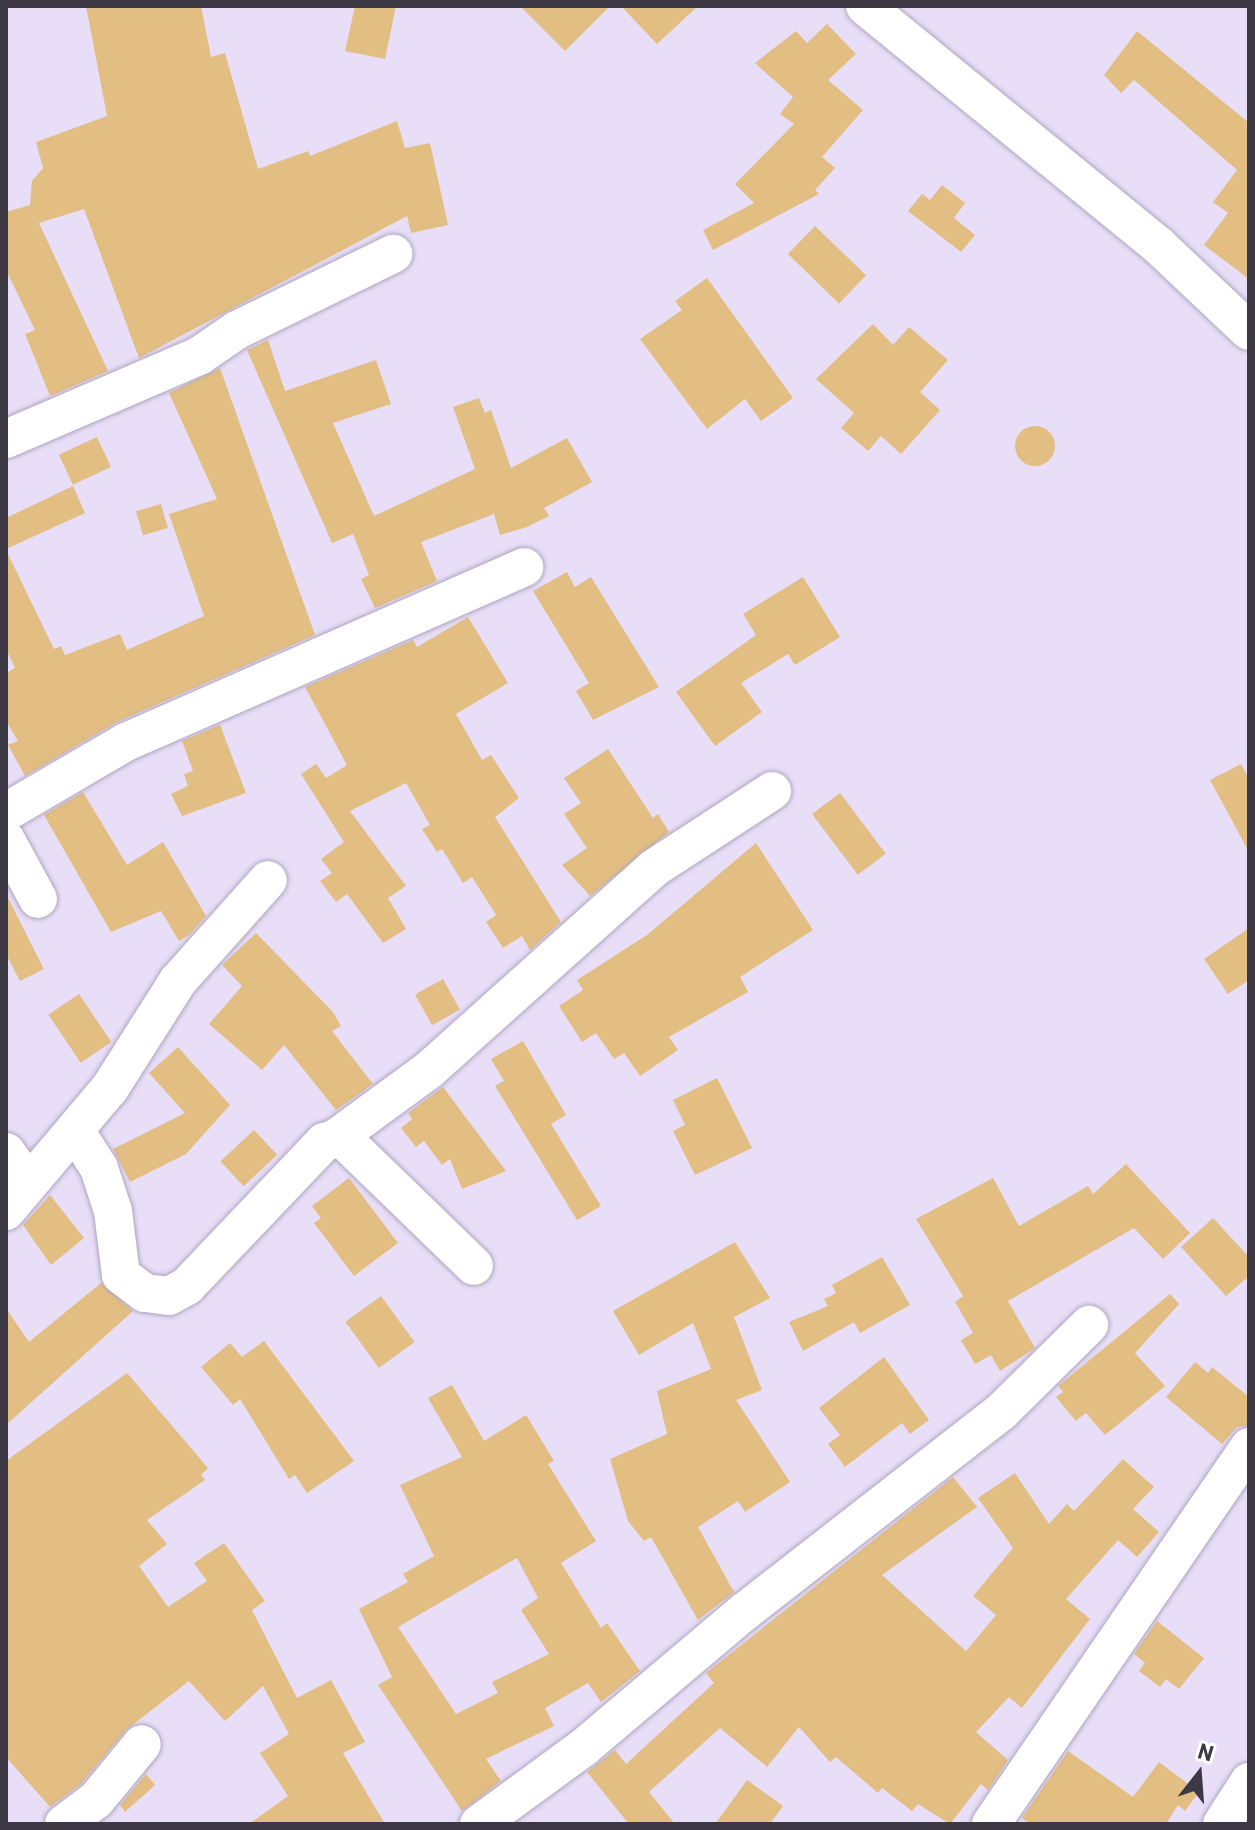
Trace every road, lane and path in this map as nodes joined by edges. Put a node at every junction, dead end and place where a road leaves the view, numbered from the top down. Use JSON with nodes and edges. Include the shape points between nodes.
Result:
{"nodes":[{"id":1,"x":865,"y":6,"type":"edge"},
{"id":2,"x":393,"y":254,"type":"dead end"},
{"id":3,"x":1249,"y":331,"type":"edge"},
{"id":4,"x":6,"y":439,"type":"edge"},
{"id":5,"x":524,"y":567,"type":"dead end"},
{"id":6,"x":772,"y":791,"type":"dead end"},
{"id":7,"x":6,"y":812,"type":"edge"},
{"id":8,"x":6,"y":840,"type":"edge"},
{"id":9,"x":268,"y":880,"type":"dead end"},
{"id":10,"x":38,"y":899,"type":"dead end"},
{"id":11,"x":76,"y":1132,"type":"junction"},
{"id":12,"x":336,"y":1138,"type":"junction"},
{"id":13,"x":6,"y":1152,"type":"edge"},
{"id":14,"x":18,"y":1197,"type":"edge"},
{"id":15,"x":474,"y":1266,"type":"dead end"},
{"id":16,"x":1089,"y":1325,"type":"dead end"},
{"id":17,"x":1249,"y":1447,"type":"edge"},
{"id":18,"x":142,"y":1744,"type":"dead end"},
{"id":19,"x":1249,"y":1782,"type":"edge"},
{"id":20,"x":64,"y":1824,"type":"edge"},
{"id":21,"x":479,"y":1824,"type":"edge"},
{"id":22,"x":991,"y":1824,"type":"edge"},
{"id":23,"x":1222,"y":1824,"type":"edge"}],
"edges":[{"from":1,"to":3,"type":"street","via":[[1146,235]]},
{"from":2,"to":4,"type":"street","via":[[237,330],[199,356]]},
{"from":5,"to":7,"type":"street","via":[[126,742]]},
{"from":6,"to":12,"type":"street","via":[[654,868],[429,1070]]},
{"from":8,"to":10,"type":"street"},
{"from":9,"to":11,"type":"street","via":[[178,981]]},
{"from":11,"to":12,"type":"street","via":[[99,1168],[113,1211],[121,1275],[145,1293],[169,1296],[204,1269],[324,1142]]},
{"from":11,"to":14,"type":"street"},
{"from":12,"to":15,"type":"street","via":[[355,1145]]},
{"from":13,"to":14,"type":"street"},
{"from":16,"to":21,"type":"street","via":[[1001,1412],[744,1612],[583,1748]]},
{"from":17,"to":22,"type":"street"},
{"from":18,"to":20,"type":"street","via":[[96,1800]]},
{"from":19,"to":23,"type":"street"}]}
